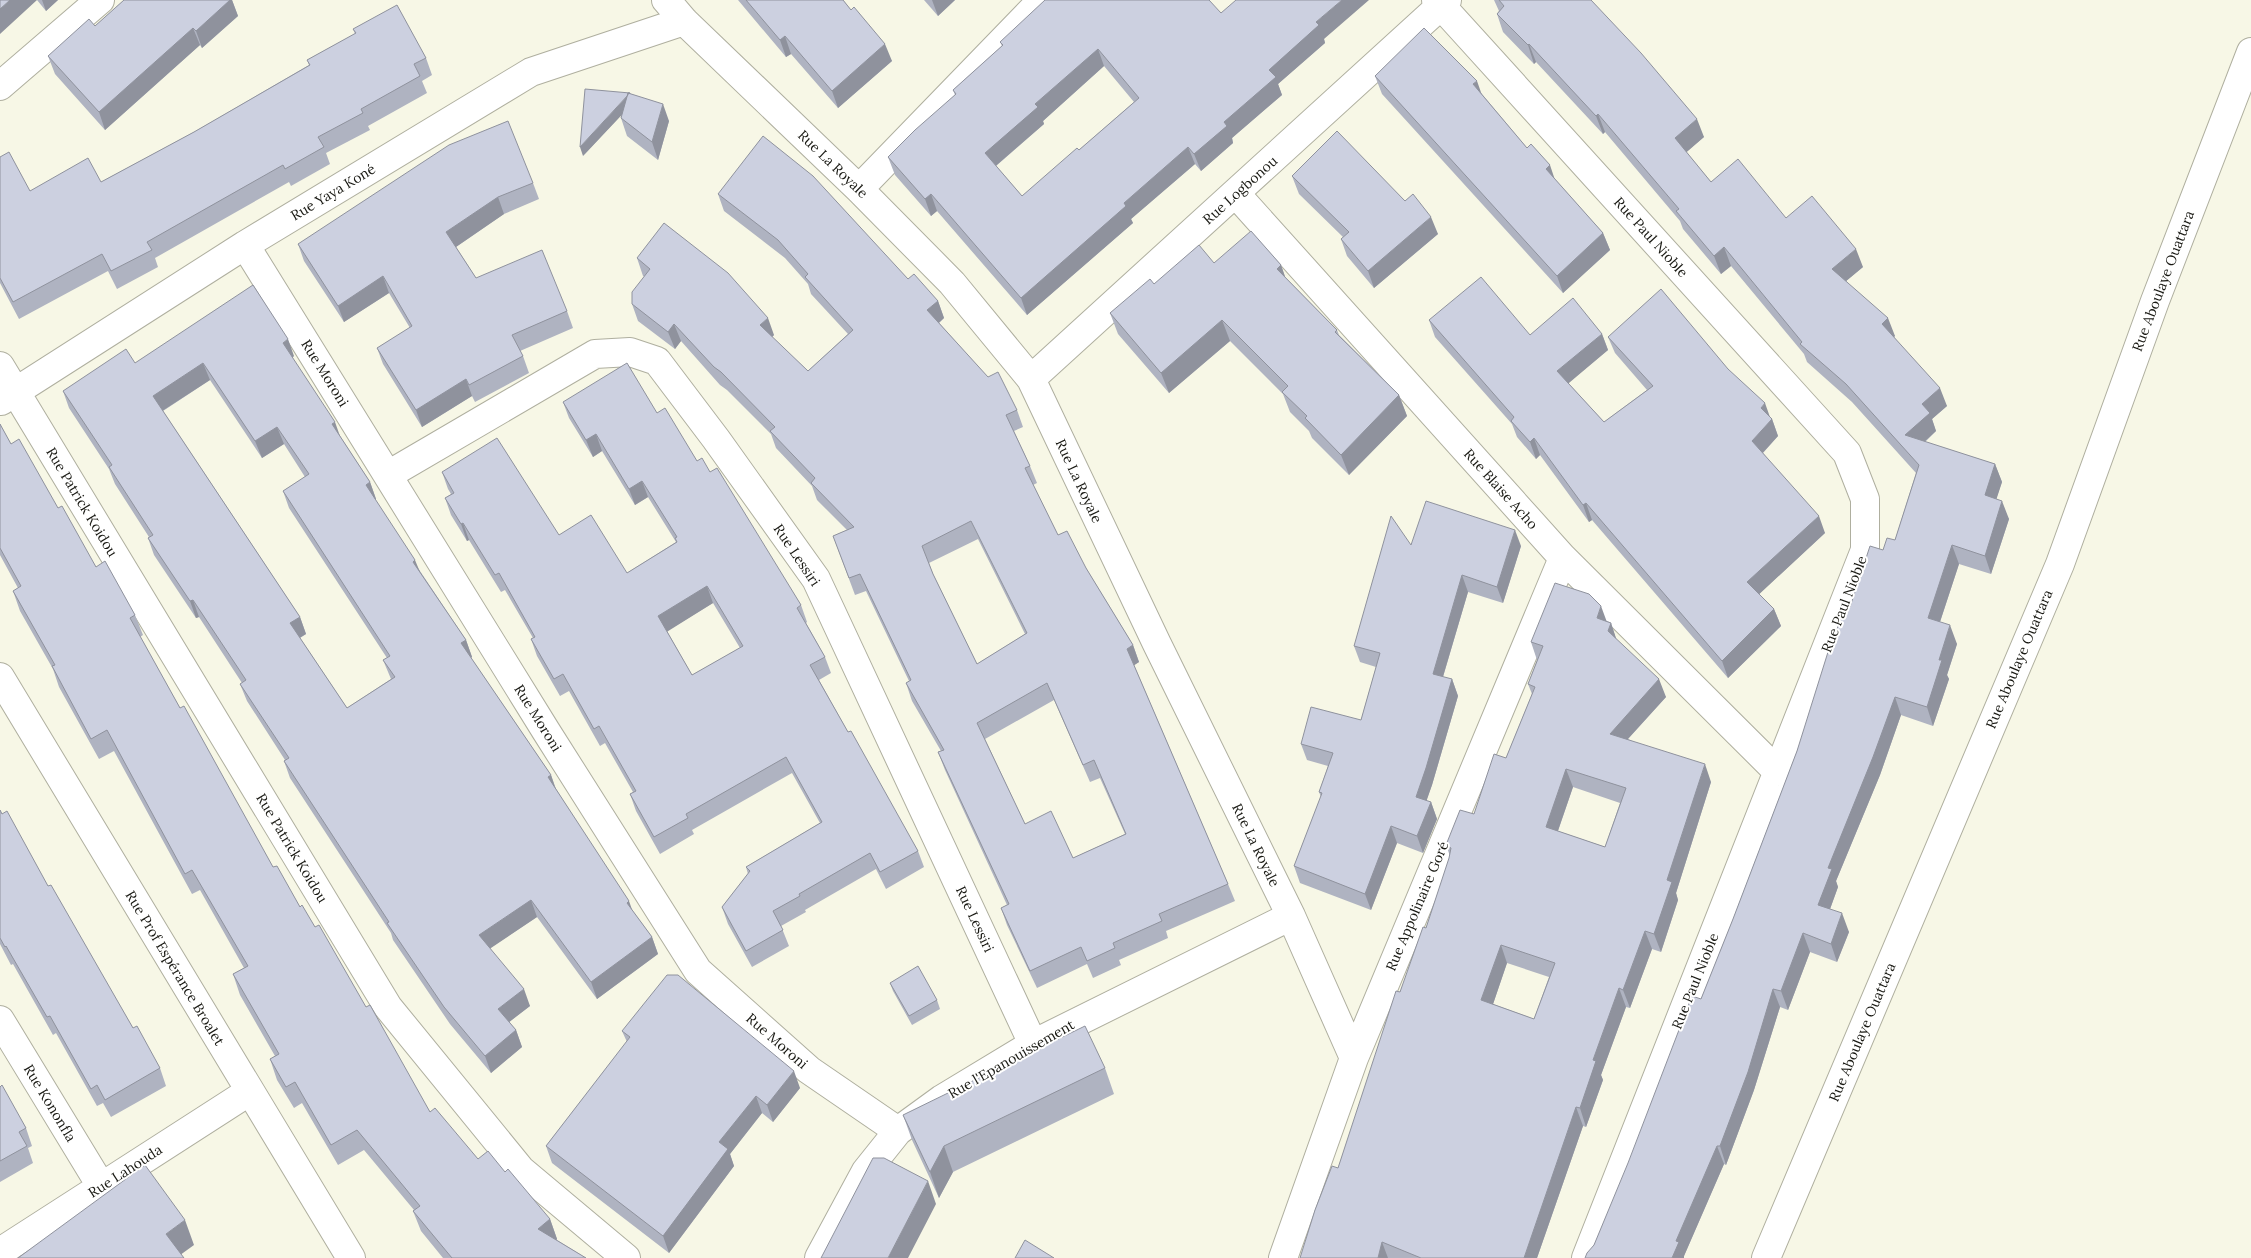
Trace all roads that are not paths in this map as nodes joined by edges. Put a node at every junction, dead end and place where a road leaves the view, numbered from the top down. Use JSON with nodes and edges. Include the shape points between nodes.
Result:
{"nodes":[{"id":1,"x":100,"y":0,"type":"edge"},
{"id":2,"x":666,"y":0,"type":"edge"},
{"id":3,"x":1042,"y":0,"type":"edge"},
{"id":4,"x":1441,"y":2,"type":"edge"},
{"id":5,"x":684,"y":21,"type":"junction"},
{"id":6,"x":2251,"y":52,"type":"edge"},
{"id":7,"x":0,"y":86,"type":"edge"},
{"id":8,"x":859,"y":189,"type":"junction"},
{"id":9,"x":1236,"y":194,"type":"junction"},
{"id":10,"x":246,"y":245,"type":"junction"},
{"id":11,"x":0,"y":366,"type":"edge"},
{"id":12,"x":1030,"y":380,"type":"junction"},
{"id":13,"x":8,"y":397,"type":"edge"},
{"id":14,"x":388,"y":474,"type":"junction"},
{"id":15,"x":1563,"y":558,"type":"junction"},
{"id":16,"x":0,"y":677,"type":"edge"},
{"id":17,"x":1778,"y":772,"type":"junction"},
{"id":18,"x":1291,"y":916,"type":"junction"},
{"id":19,"x":0,"y":1020,"type":"edge"},
{"id":20,"x":1033,"y":1044,"type":"junction"},
{"id":21,"x":1354,"y":1058,"type":"junction"},
{"id":22,"x":250,"y":1091,"type":"junction"},
{"id":23,"x":898,"y":1131,"type":"junction"},
{"id":24,"x":100,"y":1186,"type":"junction"},
{"id":25,"x":0,"y":1252,"type":"edge"},
{"id":26,"x":351,"y":1258,"type":"edge"},
{"id":27,"x":626,"y":1258,"type":"edge"},
{"id":28,"x":819,"y":1258,"type":"edge"},
{"id":29,"x":1283,"y":1258,"type":"edge"},
{"id":30,"x":1586,"y":1258,"type":"edge"},
{"id":31,"x":1766,"y":1258,"type":"edge"}],
"edges":[{"from":1,"to":7,"type":"street"},
{"from":2,"to":5,"type":"street","name":"Rue La Royale"},
{"from":3,"to":8,"type":"street"},
{"from":4,"to":9,"type":"street","name":"Rue Logbonou"},
{"from":4,"to":17,"type":"street","name":"Rue Paul Nioble","via":[[1847,453],[1865,499],[1865,550]]},
{"from":5,"to":8,"type":"street","name":"Rue La Royale"},
{"from":5,"to":10,"type":"street","name":"Rue Yaya Koné","via":[[531,72]]},
{"from":6,"to":31,"type":"street","name":"Rue Aboulaye Ouattara","via":[[2154,301],[2060,564]]},
{"from":8,"to":12,"type":"street","name":"Rue La Royale","via":[[952,283]]},
{"from":9,"to":12,"type":"street","name":"Rue Logbonou"},
{"from":9,"to":15,"type":"street","name":"Rue Blaise Acho"},
{"from":10,"to":13,"type":"street","name":"Rue Yaya Koné"},
{"from":10,"to":14,"type":"street","name":"Rue Moroni"},
{"from":11,"to":13,"type":"street","name":"Rue Patrick Koidou"},
{"from":12,"to":18,"type":"street","name":"Rue La Royale"},
{"from":13,"to":27,"type":"street","name":"Rue Patrick Koidou","via":[[388,1007],[521,1170]]},
{"from":14,"to":20,"type":"street","name":"Rue Lessiri","via":[[595,354],[630,352],[657,361],[816,580]]},
{"from":14,"to":23,"type":"street","name":"Rue Moroni","via":[[698,971],[809,1070]]},
{"from":15,"to":17,"type":"street","name":"Rue Blaise Acho"},
{"from":15,"to":21,"type":"street","name":"Rue Appolinaire Goré"},
{"from":16,"to":22,"type":"street","name":"Rue Prof Espérance Broalet"},
{"from":17,"to":30,"type":"street","name":"Rue Paul Nioble"},
{"from":18,"to":20,"type":"street","name":"Rue l'Epanouissement"},
{"from":18,"to":21,"type":"street","name":"Rue La Royale"},
{"from":19,"to":24,"type":"street","name":"Rue Kononfla"},
{"from":20,"to":23,"type":"street","name":"Rue l'Epanouissement","via":[[942,1099]]},
{"from":21,"to":29,"type":"street","name":"Rue Appolinaire Goré"},
{"from":22,"to":24,"type":"street","name":"Rue Lahouda"},
{"from":22,"to":26,"type":"street","name":"Rue Prof Espérance Broalet"},
{"from":23,"to":28,"type":"street","name":"Rue l'Epanouissement","via":[[866,1171]]},
{"from":24,"to":25,"type":"street","name":"Rue Lahouda"}]}
